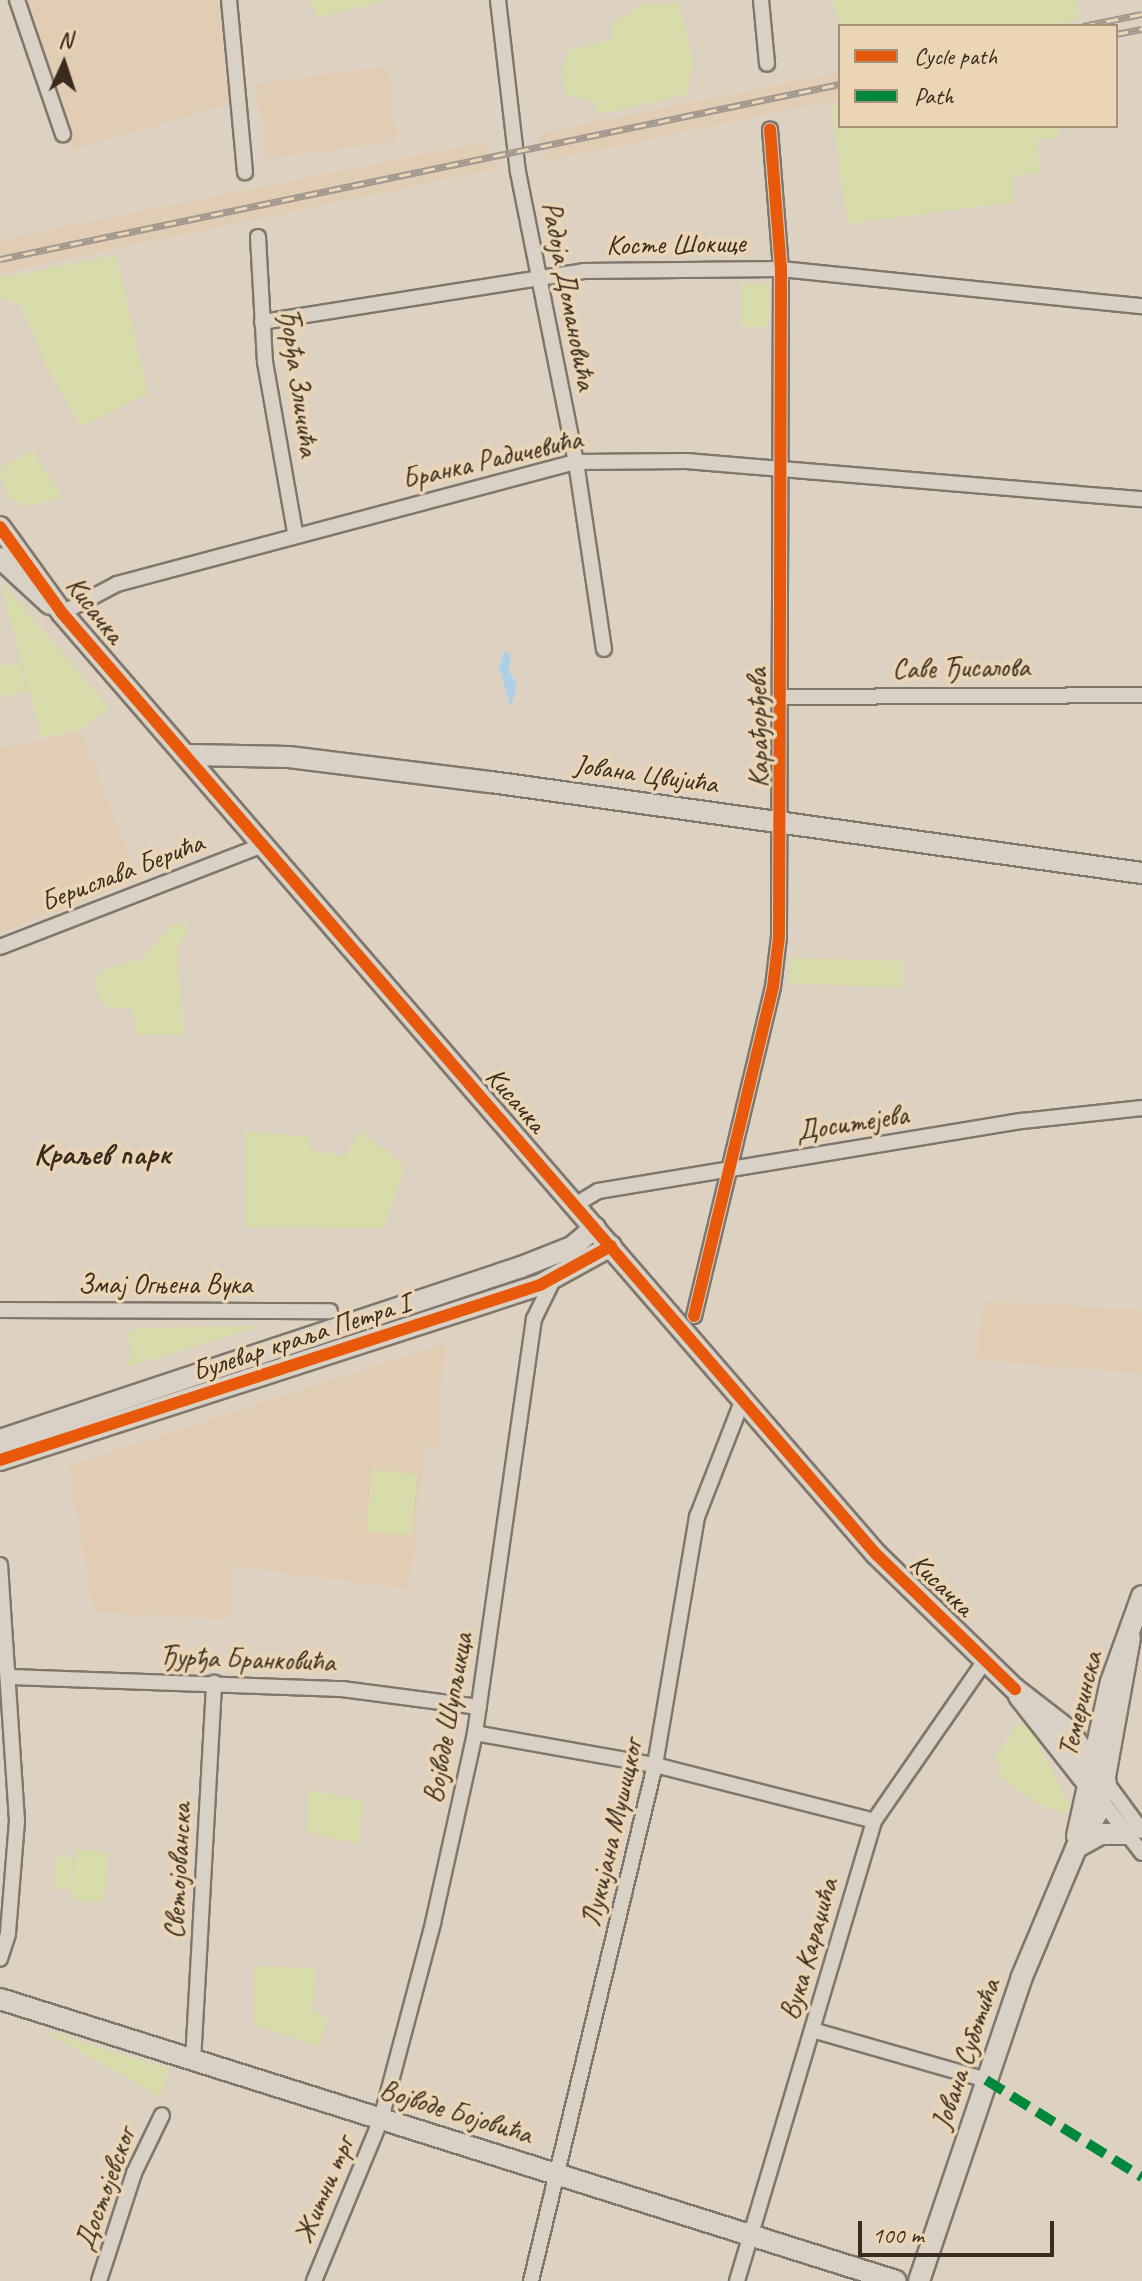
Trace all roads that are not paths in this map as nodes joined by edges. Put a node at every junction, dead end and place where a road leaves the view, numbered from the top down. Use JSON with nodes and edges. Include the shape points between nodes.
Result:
{"nodes":[{"id":1,"x":17,"y":0,"type":"edge"},
{"id":2,"x":229,"y":0,"type":"edge"},
{"id":3,"x":498,"y":0,"type":"edge"},
{"id":4,"x":761,"y":0,"type":"edge"},
{"id":5,"x":767,"y":64,"type":"dead end"},
{"id":6,"x":770,"y":129,"type":"dead end"},
{"id":7,"x":63,"y":134,"type":"dead end"},
{"id":8,"x":245,"y":172,"type":"dead end"},
{"id":9,"x":258,"y":237,"type":"dead end"},
{"id":10,"x":781,"y":269,"type":"junction"},
{"id":11,"x":537,"y":277,"type":"junction"},
{"id":12,"x":1142,"y":306,"type":"edge"},
{"id":13,"x":262,"y":322,"type":"junction"},
{"id":14,"x":576,"y":462,"type":"junction"},
{"id":15,"x":781,"y":470,"type":"junction"},
{"id":16,"x":1142,"y":499,"type":"edge"},
{"id":17,"x":0,"y":527,"type":"edge"},
{"id":18,"x":295,"y":533,"type":"junction"},
{"id":19,"x":0,"y":558,"type":"edge"},
{"id":20,"x":62,"y":613,"type":"junction"},
{"id":21,"x":604,"y":649,"type":"dead end"},
{"id":22,"x":1142,"y":695,"type":"edge"},
{"id":23,"x":782,"y":697,"type":"junction"},
{"id":24,"x":189,"y":755,"type":"junction"},
{"id":25,"x":783,"y":820,"type":"junction"},
{"id":26,"x":263,"y":845,"type":"junction"},
{"id":27,"x":1142,"y":873,"type":"edge"},
{"id":28,"x":0,"y":947,"type":"edge"},
{"id":29,"x":1142,"y":1108,"type":"edge"},
{"id":30,"x":731,"y":1169,"type":"junction"},
{"id":31,"x":575,"y":1205,"type":"junction"},
{"id":32,"x":595,"y":1228,"type":"junction"},
{"id":33,"x":611,"y":1246,"type":"junction"},
{"id":34,"x":553,"y":1279,"type":"junction"},
{"id":35,"x":505,"y":1296,"type":"junction"},
{"id":36,"x":0,"y":1310,"type":"edge"},
{"id":37,"x":330,"y":1311,"type":"dead end"},
{"id":38,"x":694,"y":1316,"type":"dead end"},
{"id":39,"x":534,"y":1319,"type":"junction"},
{"id":40,"x":743,"y":1399,"type":"junction"},
{"id":41,"x":0,"y":1440,"type":"edge"},
{"id":42,"x":0,"y":1460,"type":"edge"},
{"id":43,"x":0,"y":1565,"type":"edge"},
{"id":44,"x":1142,"y":1596,"type":"edge"},
{"id":45,"x":1136,"y":1640,"type":"edge"},
{"id":46,"x":986,"y":1659,"type":"junction"},
{"id":47,"x":11,"y":1677,"type":"junction"},
{"id":48,"x":214,"y":1683,"type":"junction"},
{"id":49,"x":1015,"y":1689,"type":"junction"},
{"id":50,"x":479,"y":1707,"type":"junction"},
{"id":51,"x":1102,"y":1719,"type":"junction"},
{"id":52,"x":1068,"y":1730,"type":"junction"},
{"id":53,"x":475,"y":1733,"type":"junction"},
{"id":54,"x":655,"y":1765,"type":"junction"},
{"id":55,"x":1093,"y":1765,"type":"junction"},
{"id":56,"x":1099,"y":1789,"type":"junction"},
{"id":57,"x":874,"y":1821,"type":"junction"},
{"id":58,"x":1134,"y":1833,"type":"edge"},
{"id":59,"x":1076,"y":1848,"type":"junction"},
{"id":60,"x":1142,"y":1853,"type":"edge"},
{"id":61,"x":0,"y":1959,"type":"edge"},
{"id":62,"x":0,"y":1999,"type":"edge"},
{"id":63,"x":812,"y":2030,"type":"junction"},
{"id":64,"x":193,"y":2061,"type":"junction"},
{"id":65,"x":986,"y":2080,"type":"junction"},
{"id":66,"x":162,"y":2115,"type":"dead end"},
{"id":67,"x":381,"y":2119,"type":"junction"},
{"id":68,"x":559,"y":2172,"type":"junction"},
{"id":69,"x":749,"y":2234,"type":"junction"},
{"id":70,"x":99,"y":2281,"type":"edge"},
{"id":71,"x":314,"y":2281,"type":"edge"},
{"id":72,"x":531,"y":2281,"type":"edge"},
{"id":73,"x":737,"y":2281,"type":"edge"},
{"id":74,"x":896,"y":2281,"type":"edge"},
{"id":75,"x":919,"y":2281,"type":"edge"}],
"edges":[{"from":1,"to":7,"type":"street"},
{"from":2,"to":8,"type":"street"},
{"from":3,"to":11,"type":"street","name":"Радоја Домановића","via":[[511,130]]},
{"from":4,"to":5,"type":"street"},
{"from":6,"to":10,"type":"street","name":"Карађорђева"},
{"from":9,"to":13,"type":"street","name":"Ђорђа Зличића"},
{"from":10,"to":11,"type":"street","name":"Косте Шокице","via":[[583,271]]},
{"from":10,"to":12,"type":"street","name":"Косте Шокице"},
{"from":10,"to":15,"type":"street","name":"Карађорђева"},
{"from":11,"to":13,"type":"street","name":"Косте Шокице"},
{"from":11,"to":14,"type":"street","name":"Радоја Домановића"},
{"from":13,"to":18,"type":"street","name":"Ђорђа Зличића"},
{"from":14,"to":15,"type":"street","name":"Бранка Радичевића","via":[[686,461]]},
{"from":14,"to":18,"type":"street","name":"Бранка Радичевића"},
{"from":14,"to":21,"type":"street","name":"Радоја Домановића"},
{"from":15,"to":16,"type":"street","name":"Бранка Радичевића"},
{"from":15,"to":23,"type":"street","name":"Карађорђева"},
{"from":17,"to":20,"type":"street","name":"Кисачка"},
{"from":18,"to":20,"type":"street","name":"Бранка Радичевића","via":[[117,584]]},
{"from":19,"to":20,"type":"street","name":"Кисачка"},
{"from":20,"to":24,"type":"street","name":"Кисачка"},
{"from":22,"to":23,"type":"street","name":"Саве Ђисалова"},
{"from":23,"to":25,"type":"street","name":"Карађорђева"},
{"from":24,"to":25,"type":"street","name":"Јована Цвијића","via":[[310,760]]},
{"from":24,"to":26,"type":"street","name":"Кисачка"},
{"from":25,"to":27,"type":"street","name":"Јована Цвијића"},
{"from":25,"to":30,"type":"street","name":"Карађорђева","via":[[773,987]]},
{"from":26,"to":28,"type":"street","name":"Берислава Берића"},
{"from":26,"to":31,"type":"street","name":"Кисачка"},
{"from":29,"to":30,"type":"street","name":"Доситејева","via":[[1022,1121]]},
{"from":30,"to":31,"type":"street","name":"Доситејева","via":[[598,1191]]},
{"from":30,"to":38,"type":"street","name":"Карађорђева"},
{"from":31,"to":32,"type":"street","name":"Кисачка"},
{"from":32,"to":33,"type":"street","name":"Кисачка"},
{"from":32,"to":41,"type":"street","name":"Булевар краља Петра I","via":[[572,1247],[521,1267]]},
{"from":33,"to":34,"type":"street","name":"Булевар краља Петра I"},
{"from":33,"to":40,"type":"street","name":"Кисачка"},
{"from":34,"to":35,"type":"street","name":"Булевар краља Петра I"},
{"from":34,"to":39,"type":"street","name":"Војводе Шупљикца"},
{"from":35,"to":39,"type":"street","via":[[526,1302]]},
{"from":35,"to":42,"type":"street","name":"Булевар краља Петра I"},
{"from":36,"to":37,"type":"street","name":"Змај Огњена Вука"},
{"from":39,"to":50,"type":"street","name":"Војводе Шупљикца"},
{"from":40,"to":46,"type":"street","name":"Кисачка","via":[[876,1554]]},
{"from":40,"to":54,"type":"street","name":"Лукијана Мушицког","via":[[697,1517]]},
{"from":43,"to":47,"type":"street"},
{"from":44,"to":45,"type":"street","name":"Темеринска"},
{"from":45,"to":51,"type":"street","name":"Темеринска","via":[[1119,1656]]},
{"from":45,"to":56,"type":"street","name":"Темеринска"},
{"from":46,"to":49,"type":"street","name":"Кисачка"},
{"from":46,"to":57,"type":"street","name":"Вука Караџића"},
{"from":47,"to":48,"type":"street","name":"Ђурђа Бранковића"},
{"from":47,"to":61,"type":"street","via":[[17,1821],[8,1934]]},
{"from":48,"to":50,"type":"street","name":"Ђурђа Бранковића","via":[[342,1689]]},
{"from":48,"to":64,"type":"street","name":"Светојованска"},
{"from":49,"to":52,"type":"street","name":"Кисачка"},
{"from":49,"to":56,"type":"street","name":"Кисачка"},
{"from":50,"to":53,"type":"street","name":"Војводе Шупљикца"},
{"from":51,"to":52,"type":"street","via":[[1086,1731]]},
{"from":51,"to":55,"type":"street","name":"Темеринска"},
{"from":52,"to":55,"type":"street","name":"Кисачка"},
{"from":53,"to":54,"type":"street"},
{"from":53,"to":67,"type":"street","name":"Војводе Шупљикца","via":[[433,1923]]},
{"from":54,"to":57,"type":"street"},
{"from":54,"to":68,"type":"street","name":"Лукијана Мушицког"},
{"from":55,"to":56,"type":"street","name":"Темеринска"},
{"from":56,"to":58,"type":"street"},
{"from":56,"to":59,"type":"street","name":"Јована Суботића"},
{"from":57,"to":63,"type":"street","name":"Вука Караџића"},
{"from":58,"to":59,"type":"street","via":[[1101,1834]]},
{"from":58,"to":60,"type":"street"},
{"from":59,"to":65,"type":"street","name":"Јована Суботића"},
{"from":62,"to":64,"type":"street","name":"Војводе Бојовића"},
{"from":63,"to":65,"type":"street"},
{"from":63,"to":69,"type":"street","name":"Вука Караџића"},
{"from":64,"to":67,"type":"street","name":"Војводе Бојовића"},
{"from":65,"to":75,"type":"street","name":"Јована Суботића"},
{"from":66,"to":70,"type":"street","name":"Достојевског","via":[[134,2173]]},
{"from":67,"to":68,"type":"street","name":"Војводе Бојовића"},
{"from":67,"to":71,"type":"street","name":"Житни трг"},
{"from":68,"to":69,"type":"street","name":"Војводе Бојовића"},
{"from":68,"to":72,"type":"street","name":"Лукијана Мушицког"},
{"from":69,"to":73,"type":"street","name":"Вука Караџића"},
{"from":69,"to":74,"type":"street","name":"Војводе Бојовића"}]}
